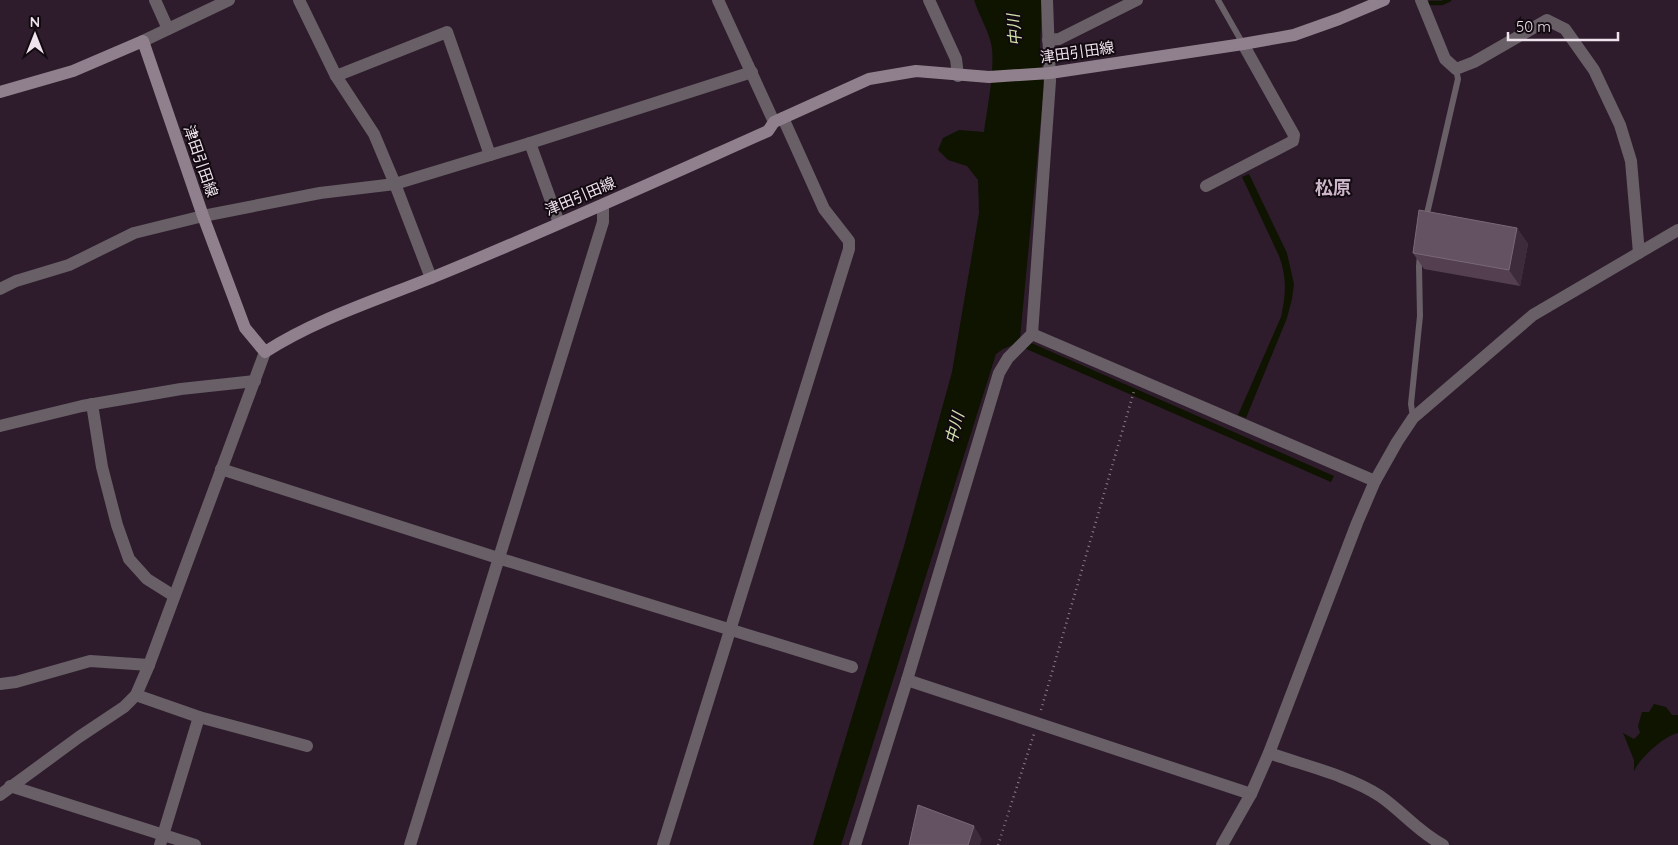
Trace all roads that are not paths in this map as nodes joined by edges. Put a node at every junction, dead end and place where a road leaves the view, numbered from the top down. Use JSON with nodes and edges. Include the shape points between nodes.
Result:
{"nodes":[{"id":1,"x":155,"y":0,"type":"edge"},
{"id":2,"x":229,"y":0,"type":"edge"},
{"id":3,"x":299,"y":0,"type":"edge"},
{"id":4,"x":718,"y":0,"type":"edge"},
{"id":5,"x":929,"y":0,"type":"edge"},
{"id":6,"x":1047,"y":0,"type":"edge"},
{"id":7,"x":1137,"y":0,"type":"edge"},
{"id":8,"x":1218,"y":0,"type":"edge"},
{"id":9,"x":1384,"y":0,"type":"edge"},
{"id":10,"x":1421,"y":0,"type":"edge"},
{"id":11,"x":168,"y":29,"type":"junction"},
{"id":12,"x":1048,"y":40,"type":"junction"},
{"id":13,"x":143,"y":41,"type":"junction"},
{"id":14,"x":1243,"y":44,"type":"junction"},
{"id":15,"x":1456,"y":69,"type":"junction"},
{"id":16,"x":752,"y":72,"type":"junction"},
{"id":17,"x":1047,"y":73,"type":"junction"},
{"id":18,"x":336,"y":76,"type":"junction"},
{"id":19,"x":958,"y":76,"type":"junction"},
{"id":20,"x":0,"y":92,"type":"edge"},
{"id":21,"x":779,"y":120,"type":"junction"},
{"id":22,"x":530,"y":143,"type":"junction"},
{"id":23,"x":490,"y":155,"type":"junction"},
{"id":24,"x":395,"y":184,"type":"junction"},
{"id":25,"x":1206,"y":186,"type":"dead end"},
{"id":26,"x":603,"y":205,"type":"junction"},
{"id":27,"x":203,"y":216,"type":"junction"},
{"id":28,"x":559,"y":223,"type":"junction"},
{"id":29,"x":1424,"y":226,"type":"edge"},
{"id":30,"x":1678,"y":230,"type":"edge"},
{"id":31,"x":1421,"y":250,"type":"edge"},
{"id":32,"x":1639,"y":253,"type":"junction"},
{"id":33,"x":431,"y":278,"type":"junction"},
{"id":34,"x":0,"y":288,"type":"edge"},
{"id":35,"x":1032,"y":334,"type":"junction"},
{"id":36,"x":265,"y":352,"type":"junction"},
{"id":37,"x":255,"y":381,"type":"junction"},
{"id":38,"x":92,"y":404,"type":"junction"},
{"id":39,"x":1413,"y":418,"type":"junction"},
{"id":40,"x":0,"y":426,"type":"edge"},
{"id":41,"x":221,"y":469,"type":"junction"},
{"id":42,"x":1375,"y":482,"type":"junction"},
{"id":43,"x":498,"y":558,"type":"junction"},
{"id":44,"x":174,"y":596,"type":"junction"},
{"id":45,"x":730,"y":629,"type":"junction"},
{"id":46,"x":149,"y":665,"type":"junction"},
{"id":47,"x":852,"y":667,"type":"dead end"},
{"id":48,"x":907,"y":680,"type":"junction"},
{"id":49,"x":0,"y":684,"type":"edge"},
{"id":50,"x":136,"y":695,"type":"junction"},
{"id":51,"x":199,"y":717,"type":"junction"},
{"id":52,"x":307,"y":746,"type":"dead end"},
{"id":53,"x":1269,"y":753,"type":"junction"},
{"id":54,"x":10,"y":786,"type":"junction"},
{"id":55,"x":1251,"y":794,"type":"junction"},
{"id":56,"x":0,"y":795,"type":"edge"},
{"id":57,"x":162,"y":840,"type":"edge"},
{"id":58,"x":195,"y":845,"type":"edge"},
{"id":59,"x":410,"y":845,"type":"edge"},
{"id":60,"x":663,"y":845,"type":"edge"},
{"id":61,"x":855,"y":845,"type":"edge"},
{"id":62,"x":1222,"y":845,"type":"edge"},
{"id":63,"x":1443,"y":845,"type":"edge"}],
"edges":[{"from":1,"to":11,"type":"street"},
{"from":2,"to":11,"type":"street"},
{"from":3,"to":18,"type":"street"},
{"from":4,"to":16,"type":"street"},
{"from":5,"to":19,"type":"street","via":[[956,58]]},
{"from":6,"to":12,"type":"street"},
{"from":7,"to":12,"type":"street","via":[[1059,39]]},
{"from":8,"to":14,"type":"lane"},
{"from":9,"to":14,"type":"main road","name":"津田引田線","via":[[1294,35]]},
{"from":10,"to":15,"type":"street","via":[[1445,59]]},
{"from":11,"to":13,"type":"street"},
{"from":12,"to":17,"type":"street"},
{"from":13,"to":20,"type":"main road","via":[[73,71]]},
{"from":13,"to":27,"type":"main road","name":"津田引田線"},
{"from":14,"to":17,"type":"main road","name":"津田引田線"},
{"from":14,"to":25,"type":"street","via":[[1294,135],[1293,141]]},
{"from":15,"to":29,"type":"lane","via":[[1458,79]]},
{"from":15,"to":32,"type":"street","via":[[1547,20],[1565,29],[1594,70],[1620,125],[1631,161]]},
{"from":16,"to":21,"type":"street"},
{"from":16,"to":22,"type":"street"},
{"from":17,"to":19,"type":"main road","name":"津田引田線"},
{"from":17,"to":35,"type":"street"},
{"from":18,"to":23,"type":"street","via":[[447,32]]},
{"from":18,"to":24,"type":"street","via":[[374,134]]},
{"from":19,"to":21,"type":"main road","name":"津田引田線","via":[[916,71],[869,79]]},
{"from":21,"to":26,"type":"main road","name":"津田引田線","via":[[768,132]]},
{"from":21,"to":45,"type":"street","via":[[824,209],[850,241]]},
{"from":22,"to":23,"type":"street"},
{"from":22,"to":28,"type":"street"},
{"from":23,"to":24,"type":"street"},
{"from":24,"to":27,"type":"street","via":[[320,193]]},
{"from":24,"to":33,"type":"street"},
{"from":26,"to":28,"type":"main road","name":"津田引田線"},
{"from":26,"to":43,"type":"street","via":[[603,222]]},
{"from":27,"to":34,"type":"street","via":[[134,233],[69,264]]},
{"from":27,"to":36,"type":"main road","name":"津田引田線","via":[[245,328]]},
{"from":28,"to":33,"type":"main road","name":"津田引田線"},
{"from":30,"to":32,"type":"street"},
{"from":31,"to":39,"type":"lane","via":[[1420,316],[1411,404]]},
{"from":32,"to":39,"type":"street","via":[[1533,315]]},
{"from":33,"to":36,"type":"main road","name":"津田引田線","via":[[323,320]]},
{"from":35,"to":42,"type":"street"},
{"from":35,"to":48,"type":"street","via":[[999,372]]},
{"from":36,"to":37,"type":"street"},
{"from":37,"to":38,"type":"street","via":[[181,388]]},
{"from":37,"to":41,"type":"street"},
{"from":38,"to":40,"type":"street"},
{"from":38,"to":44,"type":"street","via":[[116,525],[130,559],[147,579]]},
{"from":39,"to":42,"type":"street"},
{"from":41,"to":43,"type":"street"},
{"from":41,"to":44,"type":"street"},
{"from":42,"to":53,"type":"street"},
{"from":43,"to":45,"type":"street"},
{"from":43,"to":59,"type":"street"},
{"from":44,"to":46,"type":"street"},
{"from":45,"to":47,"type":"street"},
{"from":45,"to":60,"type":"street"},
{"from":46,"to":49,"type":"street","via":[[90,661]]},
{"from":46,"to":50,"type":"street"},
{"from":48,"to":55,"type":"street"},
{"from":48,"to":61,"type":"street"},
{"from":50,"to":51,"type":"street"},
{"from":50,"to":54,"type":"street","via":[[124,707]]},
{"from":51,"to":52,"type":"street"},
{"from":51,"to":57,"type":"street"},
{"from":53,"to":55,"type":"street"},
{"from":53,"to":63,"type":"street","via":[[1359,785],[1380,796],[1427,836]]},
{"from":54,"to":56,"type":"street"},
{"from":54,"to":57,"type":"street"},
{"from":55,"to":62,"type":"street"},
{"from":57,"to":58,"type":"street"}]}
